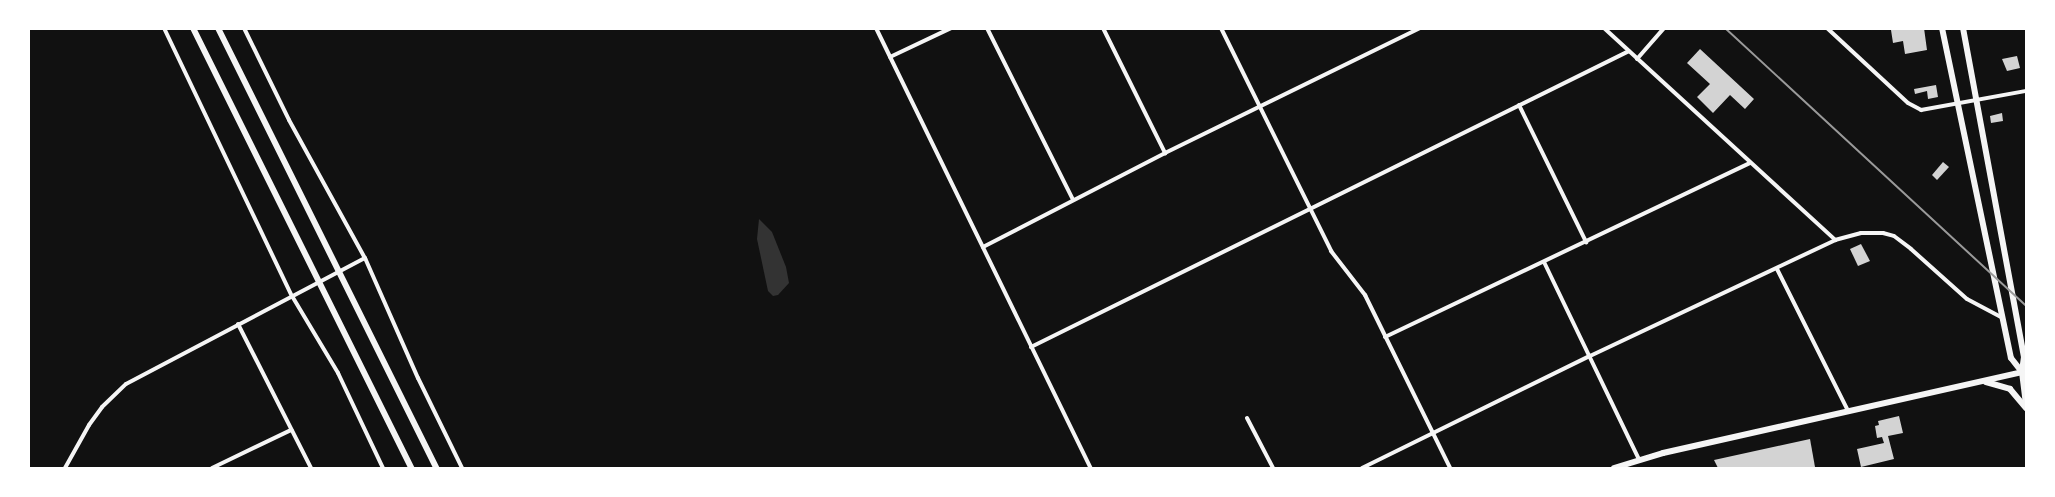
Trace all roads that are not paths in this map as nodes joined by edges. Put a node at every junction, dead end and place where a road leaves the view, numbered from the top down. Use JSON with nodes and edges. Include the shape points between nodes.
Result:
{"nodes":[{"id":1,"x":164,"y":28,"type":"edge"},
{"id":2,"x":193,"y":28,"type":"edge"},
{"id":3,"x":218,"y":28,"type":"edge"},
{"id":4,"x":244,"y":28,"type":"edge"},
{"id":5,"x":876,"y":28,"type":"edge"},
{"id":6,"x":951,"y":28,"type":"edge"},
{"id":7,"x":987,"y":28,"type":"edge"},
{"id":8,"x":1103,"y":28,"type":"edge"},
{"id":9,"x":1221,"y":28,"type":"edge"},
{"id":10,"x":1420,"y":28,"type":"edge"},
{"id":11,"x":1604,"y":28,"type":"edge"},
{"id":12,"x":1664,"y":28,"type":"edge"},
{"id":13,"x":1827,"y":28,"type":"edge"},
{"id":14,"x":1836,"y":28,"type":"edge"},
{"id":15,"x":1942,"y":28,"type":"edge"},
{"id":16,"x":1963,"y":28,"type":"edge"},
{"id":17,"x":1838,"y":38,"type":"junction"},
{"id":18,"x":1629,"y":51,"type":"junction"},
{"id":19,"x":890,"y":57,"type":"junction"},
{"id":20,"x":1637,"y":59,"type":"junction"},
{"id":21,"x":2026,"y":91,"type":"edge"},
{"id":22,"x":1977,"y":102,"type":"junction"},
{"id":23,"x":1519,"y":105,"type":"junction"},
{"id":24,"x":1957,"y":105,"type":"junction"},
{"id":25,"x":1260,"y":108,"type":"junction"},
{"id":26,"x":1165,"y":153,"type":"junction"},
{"id":27,"x":1750,"y":163,"type":"junction"},
{"id":28,"x":1073,"y":200,"type":"junction"},
{"id":29,"x":1310,"y":210,"type":"junction"},
{"id":30,"x":1835,"y":240,"type":"junction"},
{"id":31,"x":1586,"y":242,"type":"junction"},
{"id":32,"x":983,"y":247,"type":"junction"},
{"id":33,"x":365,"y":258,"type":"junction"},
{"id":34,"x":1544,"y":262,"type":"junction"},
{"id":35,"x":1777,"y":269,"type":"junction"},
{"id":36,"x":339,"y":271,"type":"junction"},
{"id":37,"x":318,"y":282,"type":"junction"},
{"id":38,"x":292,"y":296,"type":"junction"},
{"id":39,"x":2003,"y":318,"type":"junction"},
{"id":40,"x":238,"y":324,"type":"junction"},
{"id":41,"x":1385,"y":337,"type":"junction"},
{"id":42,"x":1031,"y":347,"type":"junction"},
{"id":43,"x":1590,"y":356,"type":"junction"},
{"id":44,"x":2022,"y":372,"type":"junction"},
{"id":45,"x":1982,"y":381,"type":"junction"},
{"id":46,"x":2026,"y":407,"type":"edge"},
{"id":47,"x":1848,"y":411,"type":"junction"},
{"id":48,"x":1247,"y":418,"type":"dead end"},
{"id":49,"x":291,"y":430,"type":"junction"},
{"id":50,"x":1433,"y":435,"type":"junction"},
{"id":51,"x":1639,"y":459,"type":"junction"},
{"id":52,"x":65,"y":468,"type":"edge"},
{"id":53,"x":212,"y":468,"type":"edge"},
{"id":54,"x":311,"y":468,"type":"edge"},
{"id":55,"x":383,"y":468,"type":"edge"},
{"id":56,"x":411,"y":468,"type":"edge"},
{"id":57,"x":436,"y":468,"type":"edge"},
{"id":58,"x":462,"y":468,"type":"edge"},
{"id":59,"x":1091,"y":468,"type":"edge"},
{"id":60,"x":1273,"y":468,"type":"edge"},
{"id":61,"x":1362,"y":468,"type":"edge"},
{"id":62,"x":1450,"y":468,"type":"edge"},
{"id":63,"x":1614,"y":468,"type":"edge"}],
"edges":[{"from":1,"to":38,"type":"street"},
{"from":2,"to":37,"type":"main road"},
{"from":3,"to":36,"type":"main road"},
{"from":4,"to":33,"type":"street","via":[[299,139]]},
{"from":5,"to":19,"type":"street"},
{"from":6,"to":19,"type":"street"},
{"from":7,"to":28,"type":"street"},
{"from":8,"to":26,"type":"street"},
{"from":9,"to":25,"type":"street"},
{"from":10,"to":25,"type":"street"},
{"from":11,"to":18,"type":"street"},
{"from":12,"to":20,"type":"street"},
{"from":13,"to":17,"type":"street"},
{"from":14,"to":17,"type":"street"},
{"from":15,"to":24,"type":"main road"},
{"from":16,"to":22,"type":"main road"},
{"from":17,"to":24,"type":"street","via":[[1915,108]]},
{"from":18,"to":20,"type":"street"},
{"from":18,"to":23,"type":"street"},
{"from":19,"to":32,"type":"street"},
{"from":20,"to":27,"type":"street"},
{"from":21,"to":22,"type":"street"},
{"from":22,"to":24,"type":"street"},
{"from":22,"to":44,"type":"main road","via":[[2025,357]]},
{"from":23,"to":29,"type":"street"},
{"from":23,"to":31,"type":"street"},
{"from":24,"to":39,"type":"main road"},
{"from":25,"to":26,"type":"street"},
{"from":25,"to":29,"type":"street"},
{"from":26,"to":28,"type":"street"},
{"from":27,"to":30,"type":"street"},
{"from":27,"to":31,"type":"street"},
{"from":28,"to":32,"type":"street"},
{"from":29,"to":41,"type":"street","via":[[1331,251],[1365,295]]},
{"from":29,"to":42,"type":"street"},
{"from":30,"to":35,"type":"street"},
{"from":30,"to":39,"type":"street","via":[[1861,233],[1883,233],[1904,242],[1967,299]]},
{"from":31,"to":34,"type":"street"},
{"from":32,"to":42,"type":"street"},
{"from":33,"to":36,"type":"street"},
{"from":33,"to":58,"type":"street"},
{"from":34,"to":41,"type":"street"},
{"from":34,"to":43,"type":"street"},
{"from":35,"to":43,"type":"street"},
{"from":35,"to":47,"type":"street"},
{"from":36,"to":37,"type":"street"},
{"from":36,"to":57,"type":"main road"},
{"from":37,"to":38,"type":"street"},
{"from":37,"to":56,"type":"main road"},
{"from":38,"to":40,"type":"street"},
{"from":38,"to":55,"type":"street","via":[[338,374]]},
{"from":39,"to":44,"type":"main road","via":[[2011,358]]},
{"from":40,"to":49,"type":"street"},
{"from":40,"to":52,"type":"street","via":[[142,373],[116,392],[89,425]]},
{"from":41,"to":50,"type":"street"},
{"from":42,"to":59,"type":"street"},
{"from":43,"to":50,"type":"street"},
{"from":43,"to":51,"type":"street"},
{"from":44,"to":45,"type":"main road"},
{"from":44,"to":46,"type":"main road"},
{"from":45,"to":46,"type":"main road","via":[[2010,389]]},
{"from":45,"to":47,"type":"main road"},
{"from":47,"to":51,"type":"main road"},
{"from":48,"to":60,"type":"street"},
{"from":49,"to":53,"type":"street"},
{"from":49,"to":54,"type":"street"},
{"from":50,"to":61,"type":"street"},
{"from":50,"to":62,"type":"street"},
{"from":51,"to":63,"type":"main road"}]}
